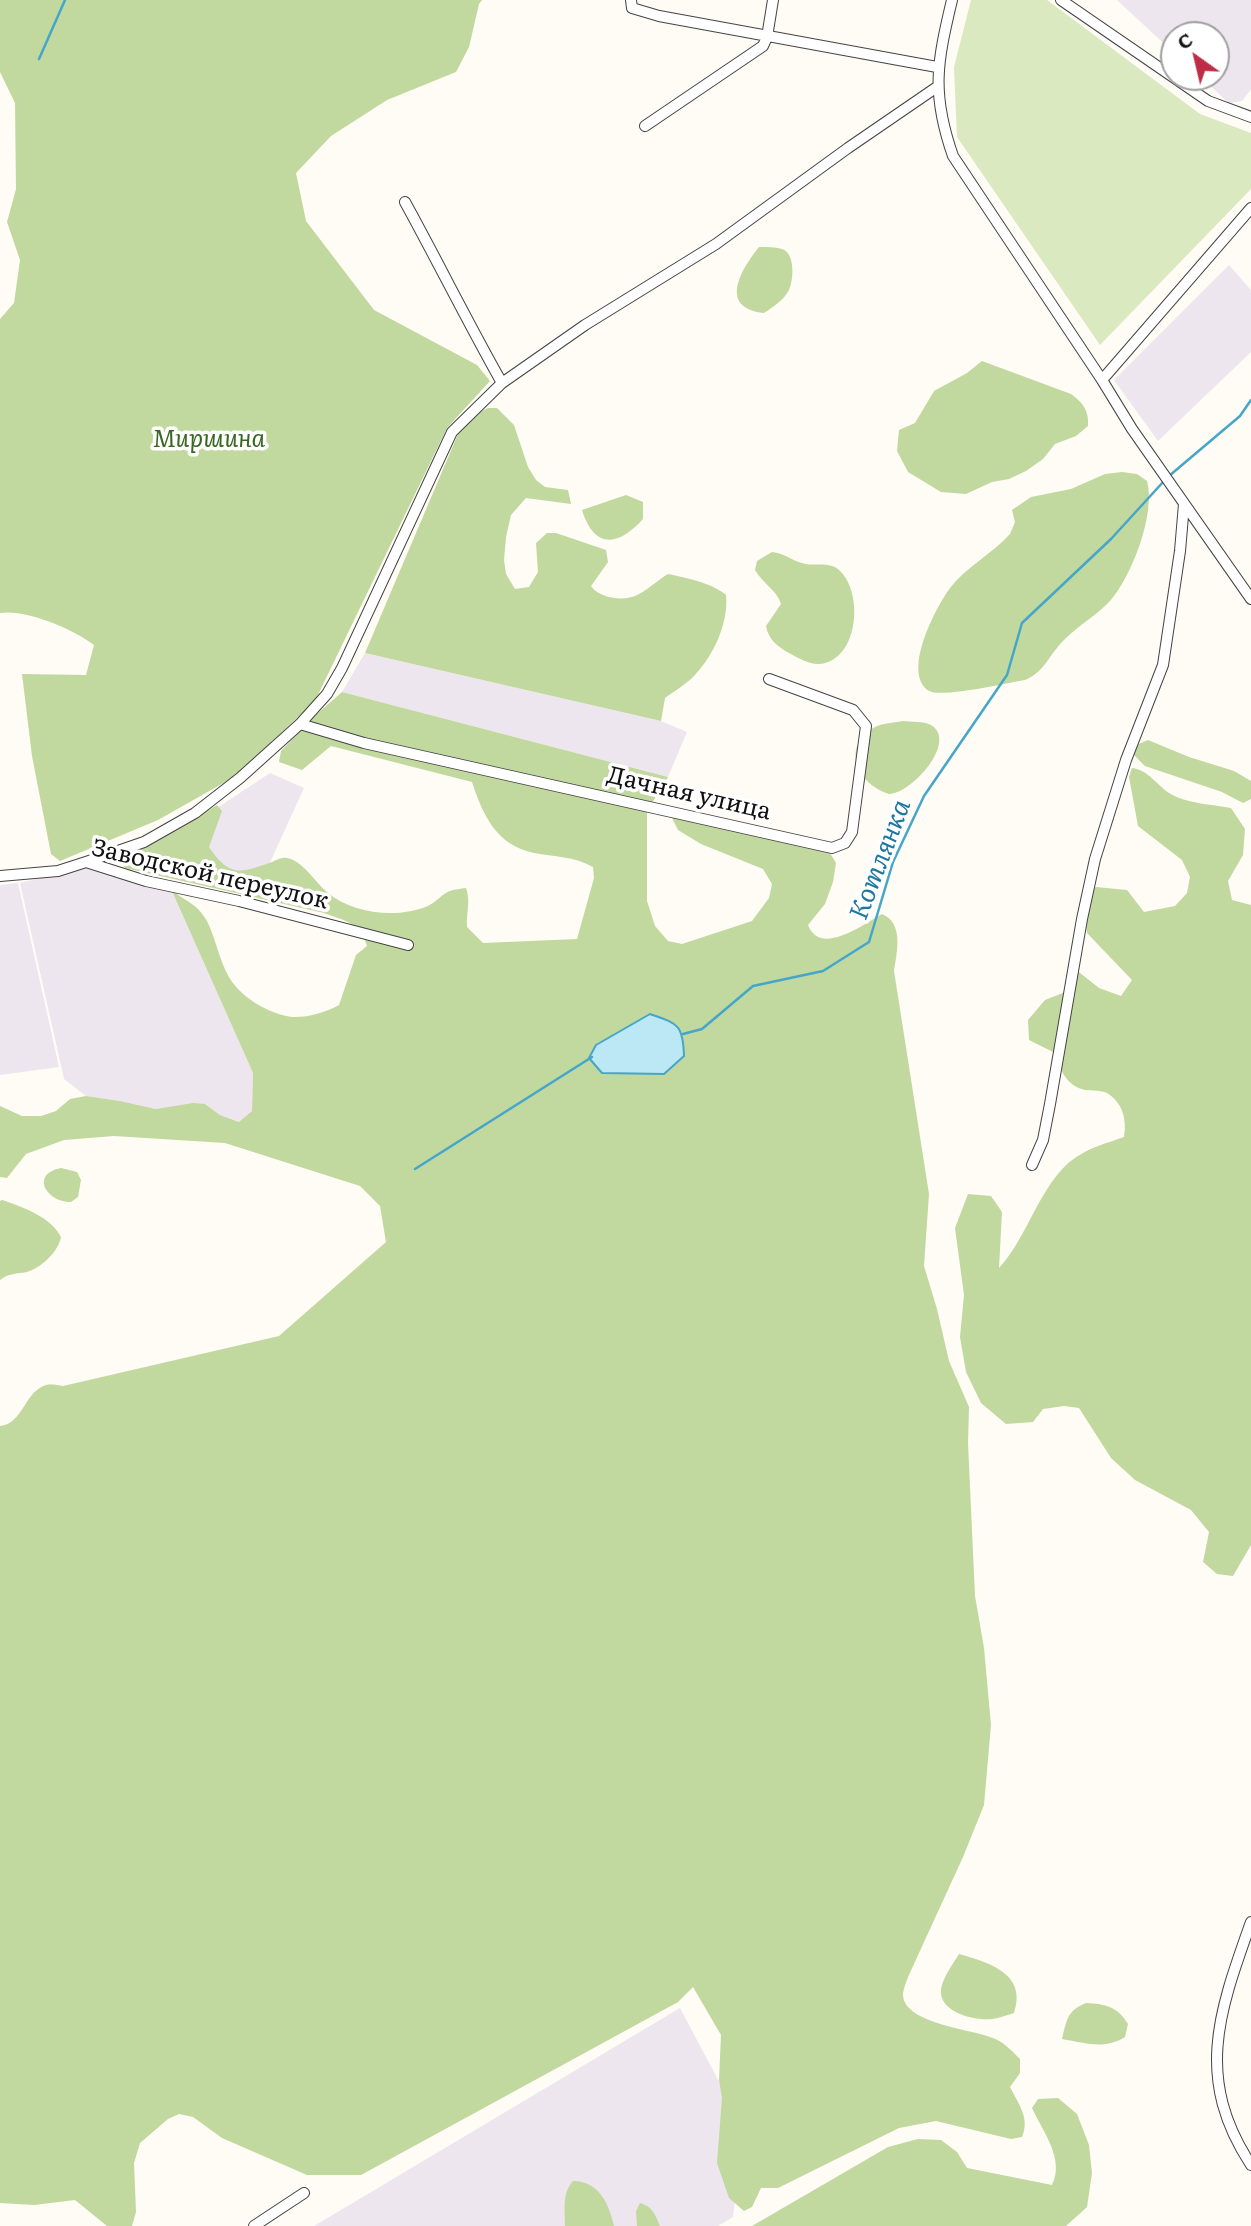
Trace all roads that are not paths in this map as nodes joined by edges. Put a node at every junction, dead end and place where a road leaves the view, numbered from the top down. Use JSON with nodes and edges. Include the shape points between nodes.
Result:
{"nodes":[{"id":1,"x":773,"y":0,"type":"edge"},
{"id":2,"x":952,"y":0,"type":"edge"},
{"id":3,"x":1061,"y":0,"type":"edge"},
{"id":4,"x":632,"y":4,"type":"edge"},
{"id":5,"x":767,"y":37,"type":"junction"},
{"id":6,"x":937,"y":67,"type":"junction"},
{"id":7,"x":937,"y":88,"type":"junction"},
{"id":8,"x":1251,"y":117,"type":"edge"},
{"id":9,"x":645,"y":127,"type":"dead end"},
{"id":10,"x":405,"y":201,"type":"dead end"},
{"id":11,"x":1251,"y":208,"type":"edge"},
{"id":12,"x":1102,"y":380,"type":"junction"},
{"id":13,"x":502,"y":383,"type":"junction"},
{"id":14,"x":1184,"y":504,"type":"junction"},
{"id":15,"x":1251,"y":599,"type":"edge"},
{"id":16,"x":769,"y":679,"type":"dead end"},
{"id":17,"x":300,"y":724,"type":"junction"},
{"id":18,"x":86,"y":862,"type":"junction"},
{"id":19,"x":0,"y":876,"type":"edge"},
{"id":20,"x":408,"y":945,"type":"dead end"},
{"id":21,"x":1032,"y":1165,"type":"dead end"},
{"id":22,"x":1251,"y":1922,"type":"edge"},
{"id":23,"x":1251,"y":2165,"type":"edge"},
{"id":24,"x":304,"y":2193,"type":"dead end"},
{"id":25,"x":254,"y":2226,"type":"edge"}],
"edges":[{"from":1,"to":5,"type":"street"},
{"from":2,"to":6,"type":"street"},
{"from":3,"to":8,"type":"street","via":[[1208,101]]},
{"from":4,"to":5,"type":"street","via":[[659,16]]},
{"from":5,"to":6,"type":"street"},
{"from":5,"to":9,"type":"street","via":[[763,46]]},
{"from":6,"to":7,"type":"street"},
{"from":7,"to":12,"type":"street","via":[[953,156]]},
{"from":7,"to":13,"type":"street","via":[[716,244]]},
{"from":10,"to":13,"type":"street"},
{"from":11,"to":12,"type":"street"},
{"from":12,"to":14,"type":"street"},
{"from":13,"to":17,"type":"street","via":[[453,432],[342,668],[327,694]]},
{"from":14,"to":15,"type":"street"},
{"from":14,"to":21,"type":"street","via":[[1163,665],[1095,859],[1043,1140]]},
{"from":16,"to":17,"type":"street","name":"Дачная улица","via":[[853,710],[866,726],[852,832],[845,843],[832,848],[364,743]]},
{"from":17,"to":18,"type":"street","via":[[195,813],[144,842]]},
{"from":18,"to":19,"type":"street","name":"Заводской переулок","via":[[58,871]]},
{"from":18,"to":20,"type":"street","name":"Заводской переулок"},
{"from":22,"to":23,"type":"street","via":[[1227,1993],[1216,2050],[1219,2093]]},
{"from":24,"to":25,"type":"street"}]}
